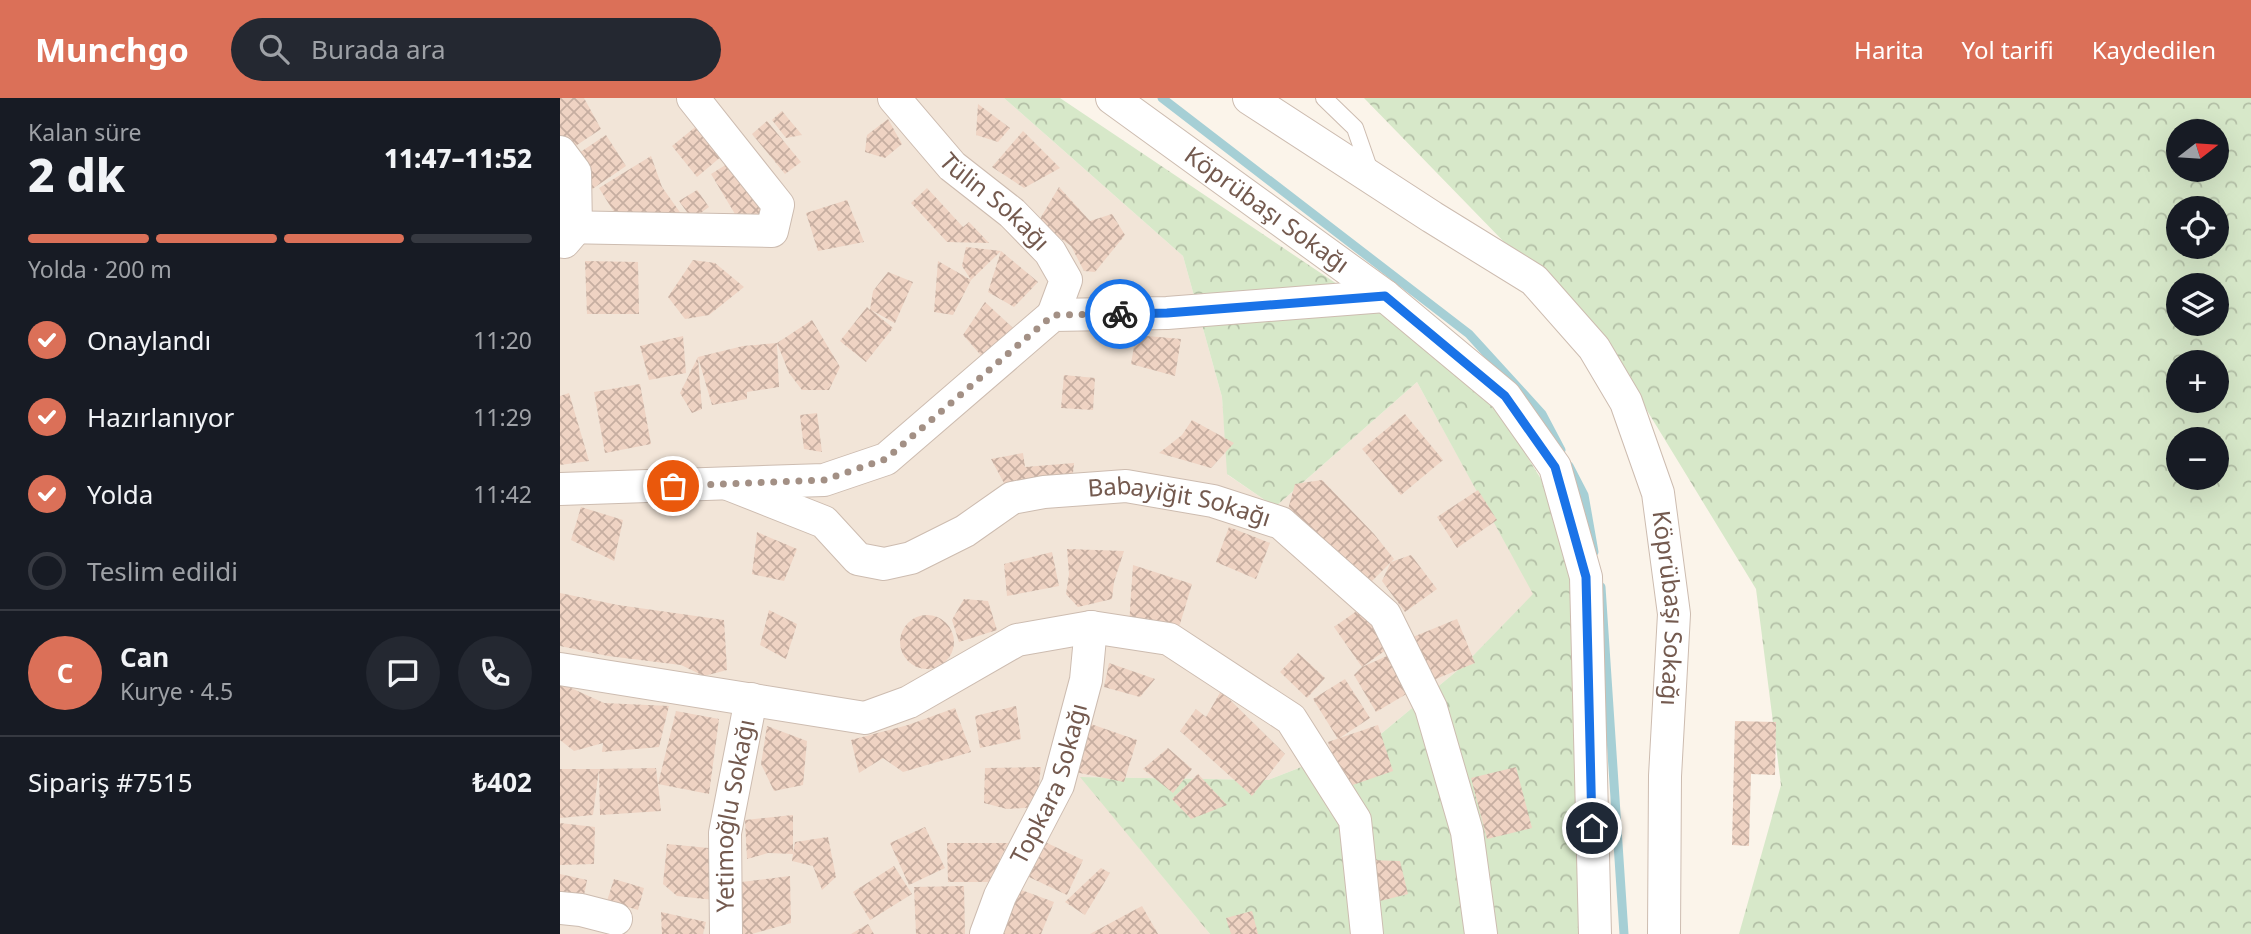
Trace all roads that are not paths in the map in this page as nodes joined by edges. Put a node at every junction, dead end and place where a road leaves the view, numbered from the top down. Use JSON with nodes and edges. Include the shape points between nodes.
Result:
{"nodes":[{"id":1,"x":693,"y":98,"type":"edge"},
{"id":2,"x":894,"y":98,"type":"edge"},
{"id":3,"x":1112,"y":98,"type":"edge"},
{"id":4,"x":1249,"y":98,"type":"edge"},
{"id":5,"x":1324,"y":98,"type":"edge"},
{"id":6,"x":560,"y":152,"type":"edge"},
{"id":7,"x":1372,"y":178,"type":"junction"},
{"id":8,"x":565,"y":234,"type":"edge"},
{"id":9,"x":1385,"y":296,"type":"junction"},
{"id":10,"x":1053,"y":315,"type":"junction"},
{"id":11,"x":728,"y":484,"type":"junction"},
{"id":12,"x":560,"y":489,"type":"edge"},
{"id":13,"x":1091,"y":626,"type":"junction"},
{"id":14,"x":560,"y":669,"type":"edge"},
{"id":15,"x":751,"y":699,"type":"junction"},
{"id":16,"x":560,"y":908,"type":"edge"},
{"id":17,"x":616,"y":919,"type":"dead end"},
{"id":18,"x":726,"y":934,"type":"edge"},
{"id":19,"x":986,"y":934,"type":"edge"},
{"id":20,"x":1367,"y":934,"type":"edge"},
{"id":21,"x":1481,"y":934,"type":"edge"},
{"id":22,"x":1595,"y":934,"type":"edge"},
{"id":23,"x":1664,"y":934,"type":"edge"}],
"edges":[{"from":1,"to":8,"type":"street","via":[[778,205],[772,230]]},
{"from":2,"to":10,"type":"street","name":"Tülin Sokağı","via":[[952,166],[1012,213],[1050,252],[1066,280]]},
{"from":3,"to":9,"type":"street","name":"Köprübaşı Sokağı"},
{"from":4,"to":7,"type":"street","name":"Köprübaşı Sokağı"},
{"from":5,"to":7,"type":"lane","via":[[1355,128]]},
{"from":6,"to":8,"type":"street","via":[[575,172]]},
{"from":7,"to":23,"type":"street","name":"Köprübaşı Sokağı","via":[[1534,280],[1594,348],[1626,401],[1658,493],[1674,614],[1665,776]]},
{"from":9,"to":10,"type":"street","via":[[1167,313]]},
{"from":9,"to":22,"type":"street","name":"Köprübaşı Sokağı","via":[[1505,396],[1555,467],[1586,577]]},
{"from":10,"to":11,"type":"street","via":[[886,459],[824,480]]},
{"from":11,"to":12,"type":"street"},
{"from":11,"to":21,"type":"street","name":"Babayiğit Sokağı","via":[[824,522],[858,559],[884,564],[911,558],[965,531],[1012,498],[1044,492],[1126,486],[1213,501],[1281,523],[1385,615],[1431,708],[1467,832]]},
{"from":13,"to":15,"type":"street","via":[[1017,640],[909,702],[865,718]]},
{"from":13,"to":19,"type":"street","name":"Topkara Sokağı","via":[[1086,680],[1058,785],[1000,896]]},
{"from":13,"to":20,"type":"street","via":[[1169,639],[1291,719],[1354,820]]},
{"from":14,"to":15,"type":"street"},
{"from":15,"to":18,"type":"street","name":"Yetimoğlu Sokağı","via":[[725,833]]},
{"from":16,"to":17,"type":"street"}]}
